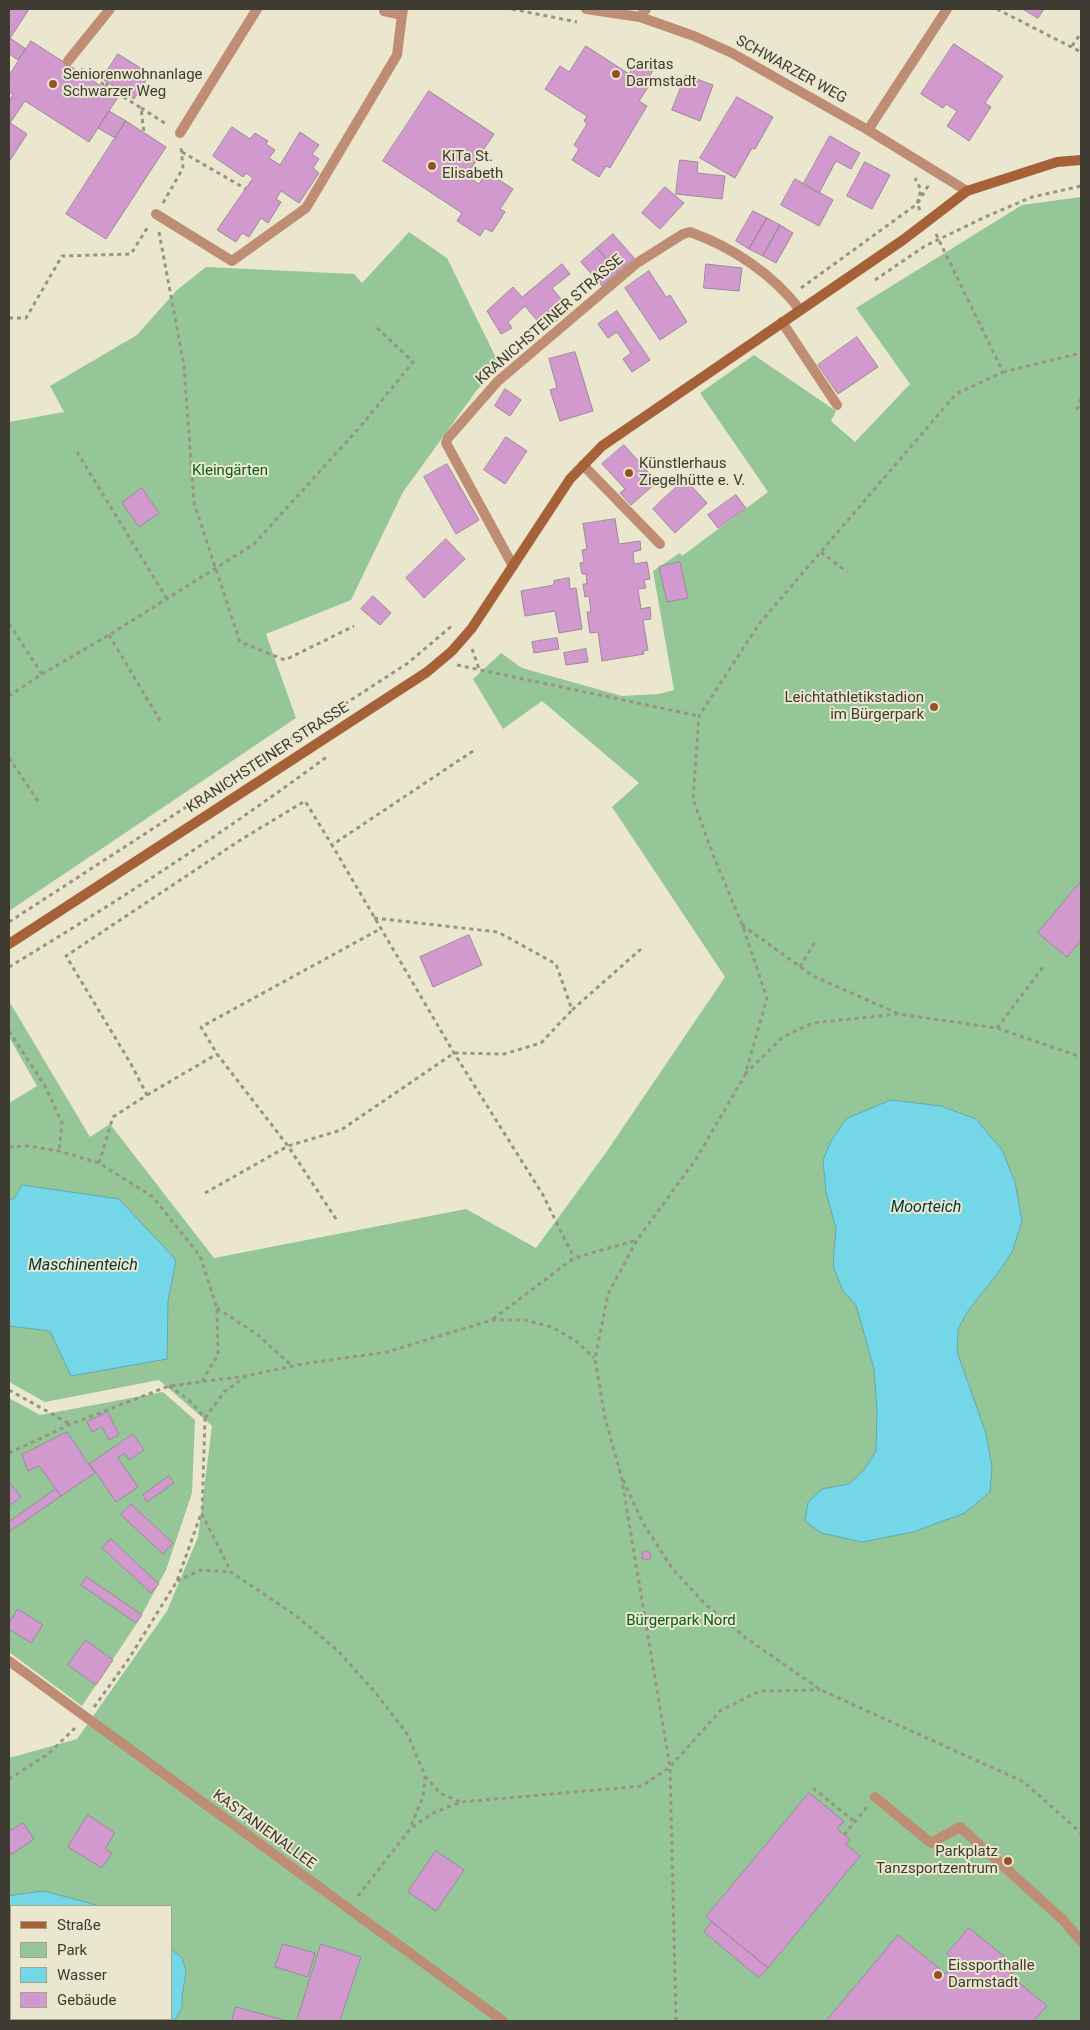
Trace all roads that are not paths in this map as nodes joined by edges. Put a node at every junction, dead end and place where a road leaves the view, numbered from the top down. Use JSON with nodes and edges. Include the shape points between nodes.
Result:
{"nodes":[{"id":1,"x":110,"y":9,"type":"edge"},
{"id":2,"x":257,"y":9,"type":"edge"},
{"id":3,"x":586,"y":9,"type":"edge"},
{"id":4,"x":947,"y":9,"type":"edge"},
{"id":5,"x":384,"y":11,"type":"dead end"},
{"id":6,"x":403,"y":12,"type":"edge"},
{"id":7,"x":643,"y":13,"type":"edge"},
{"id":8,"x":68,"y":61,"type":"road end"},
{"id":9,"x":868,"y":130,"type":"junction"},
{"id":10,"x":180,"y":133,"type":"road end"},
{"id":11,"x":1081,"y":160,"type":"edge"},
{"id":12,"x":967,"y":191,"type":"junction"},
{"id":13,"x":156,"y":214,"type":"road end"},
{"id":14,"x":800,"y":310,"type":"junction"},
{"id":15,"x":782,"y":322,"type":"junction"},
{"id":16,"x":837,"y":405,"type":"dead end"},
{"id":17,"x":583,"y":465,"type":"junction"},
{"id":18,"x":660,"y":544,"type":"dead end"},
{"id":19,"x":513,"y":566,"type":"junction"},
{"id":20,"x":9,"y":944,"type":"edge"},
{"id":21,"x":9,"y":1661,"type":"edge"},
{"id":22,"x":875,"y":1797,"type":"road end"},
{"id":23,"x":1081,"y":1941,"type":"edge"},
{"id":24,"x":503,"y":2021,"type":"edge"}],
"edges":[{"from":1,"to":8,"type":"street"},
{"from":2,"to":10,"type":"street"},
{"from":3,"to":7,"type":"street","name":"SCHWARZER WEG"},
{"from":4,"to":9,"type":"street"},
{"from":5,"to":6,"type":"street"},
{"from":6,"to":13,"type":"street","via":[[397,55],[306,208],[232,261]]},
{"from":7,"to":9,"type":"street","name":"SCHWARZER WEG","via":[[732,53]]},
{"from":9,"to":12,"type":"street","name":"SCHWARZER WEG"},
{"from":11,"to":12,"type":"main road","name":"KRANICHSTEINER STRASSE","via":[[1057,162]]},
{"from":12,"to":14,"type":"main road","name":"KRANICHSTEINER STRASSE"},
{"from":14,"to":15,"type":"main road","name":"KRANICHSTEINER STRASSE"},
{"from":14,"to":19,"type":"street","name":"KRANICHSTEINER STRASSE","via":[[790,296],[747,260],[690,232],[637,263],[498,381],[446,443]]},
{"from":15,"to":16,"type":"street"},
{"from":15,"to":17,"type":"main road","name":"KRANICHSTEINER STRASSE","via":[[602,446]]},
{"from":17,"to":18,"type":"street"},
{"from":17,"to":19,"type":"main road","name":"KRANICHSTEINER STRASSE"},
{"from":19,"to":20,"type":"main road","name":"KRANICHSTEINER STRASSE","via":[[472,628],[427,672]]},
{"from":21,"to":24,"type":"street","name":"KASTANIENALLEE"},
{"from":22,"to":23,"type":"street","via":[[931,1843],[960,1827],[1063,1920]]}]}
